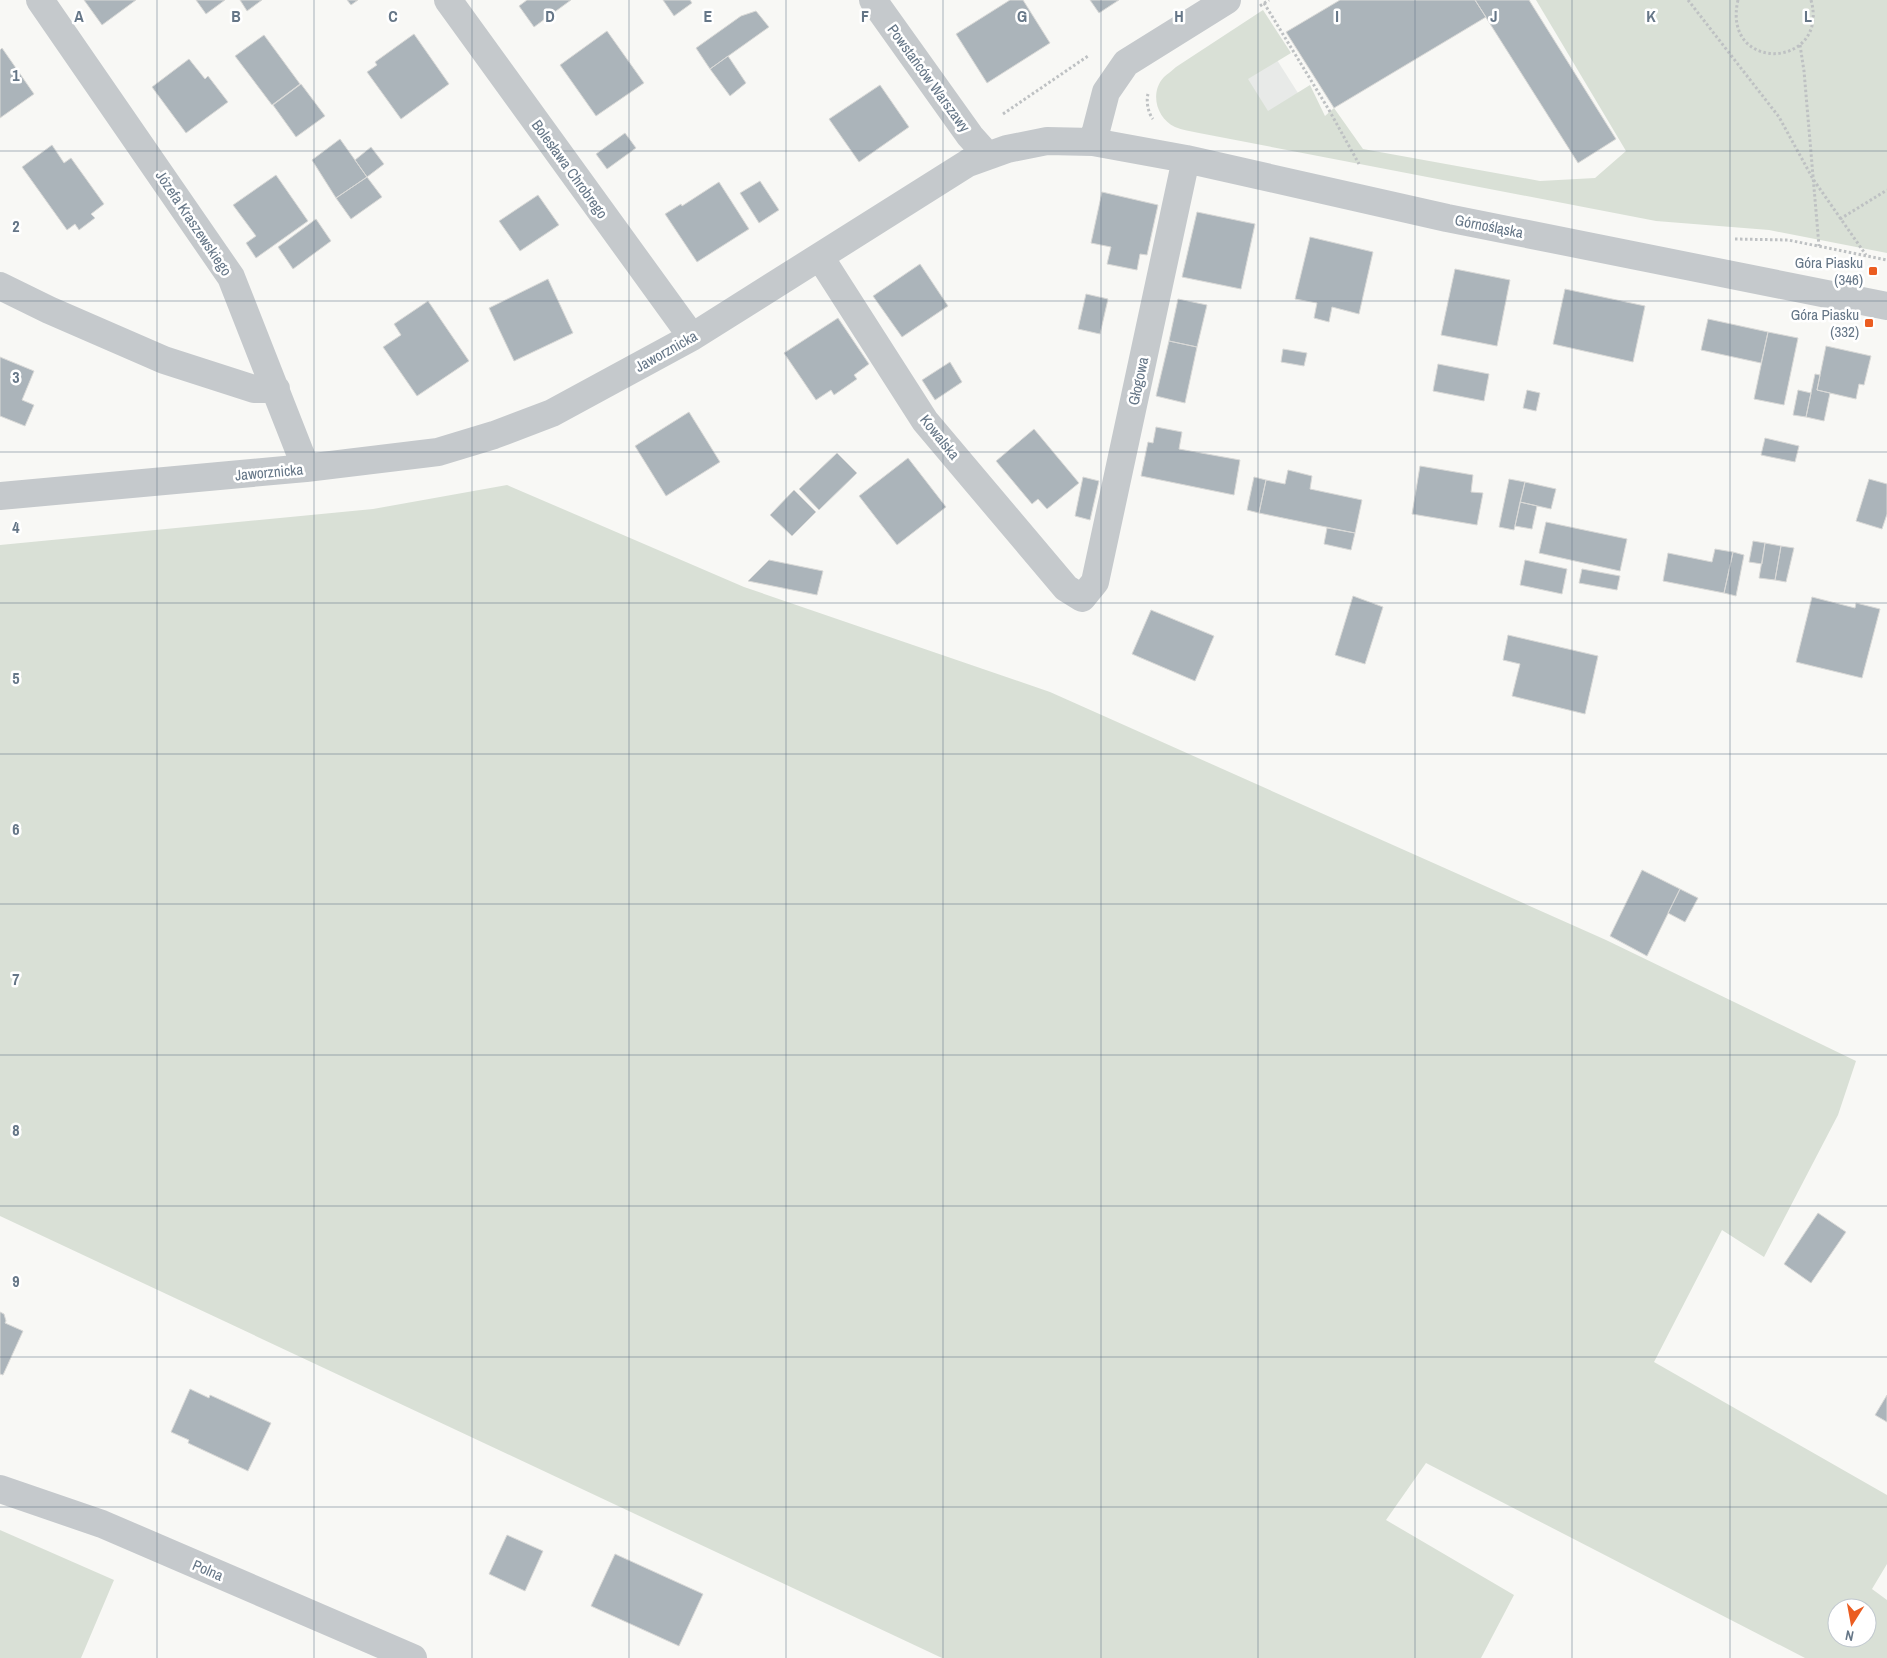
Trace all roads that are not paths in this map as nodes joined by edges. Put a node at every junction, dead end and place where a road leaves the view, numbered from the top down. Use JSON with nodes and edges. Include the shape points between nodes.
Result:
{"nodes":[{"id":1,"x":40,"y":0,"type":"edge"},
{"id":2,"x":448,"y":0,"type":"edge"},
{"id":3,"x":873,"y":0,"type":"edge"},
{"id":4,"x":1227,"y":0,"type":"edge"},
{"id":5,"x":1093,"y":142,"type":"junction"},
{"id":6,"x":979,"y":146,"type":"junction"},
{"id":7,"x":1186,"y":159,"type":"junction"},
{"id":8,"x":820,"y":257,"type":"junction"},
{"id":9,"x":0,"y":286,"type":"edge"},
{"id":10,"x":1887,"y":306,"type":"edge"},
{"id":11,"x":692,"y":337,"type":"junction"},
{"id":12,"x":276,"y":389,"type":"junction"},
{"id":13,"x":306,"y":468,"type":"junction"},
{"id":14,"x":0,"y":496,"type":"edge"},
{"id":15,"x":1082,"y":598,"type":"joint"},
{"id":16,"x":0,"y":1489,"type":"edge"},
{"id":17,"x":412,"y":1658,"type":"edge"}],
"edges":[{"from":1,"to":12,"type":"street","name":"Józefa Kraszewskiego","via":[[231,276]]},
{"from":2,"to":11,"type":"street","name":"Bolesława Chrobrego"},
{"from":3,"to":6,"type":"street","name":"Powstańców Warszawy"},
{"from":4,"to":5,"type":"street","via":[[1126,63],[1106,92]]},
{"from":5,"to":6,"type":"street","name":"Jaworznicka","via":[[1047,141],[1007,149]]},
{"from":5,"to":7,"type":"street","name":"Górnośląska"},
{"from":6,"to":8,"type":"street","name":"Jaworznicka","via":[[968,163]]},
{"from":7,"to":10,"type":"street","name":"Górnośląska","via":[[1447,218]]},
{"from":7,"to":15,"type":"street","name":"Głogowa","via":[[1095,582]]},
{"from":8,"to":11,"type":"street","name":"Jaworznicka"},
{"from":8,"to":15,"type":"street","name":"Kowalska","via":[[925,420],[1066,588]]},
{"from":9,"to":12,"type":"street","via":[[164,360],[254,389]]},
{"from":11,"to":13,"type":"street","name":"Jaworznicka","via":[[552,413],[494,435],[438,452]]},
{"from":12,"to":13,"type":"street","name":"Józefa Kraszewskiego"},
{"from":13,"to":14,"type":"street","name":"Jaworznicka"},
{"from":16,"to":17,"type":"street","name":"Polna","via":[[102,1524]]}]}
